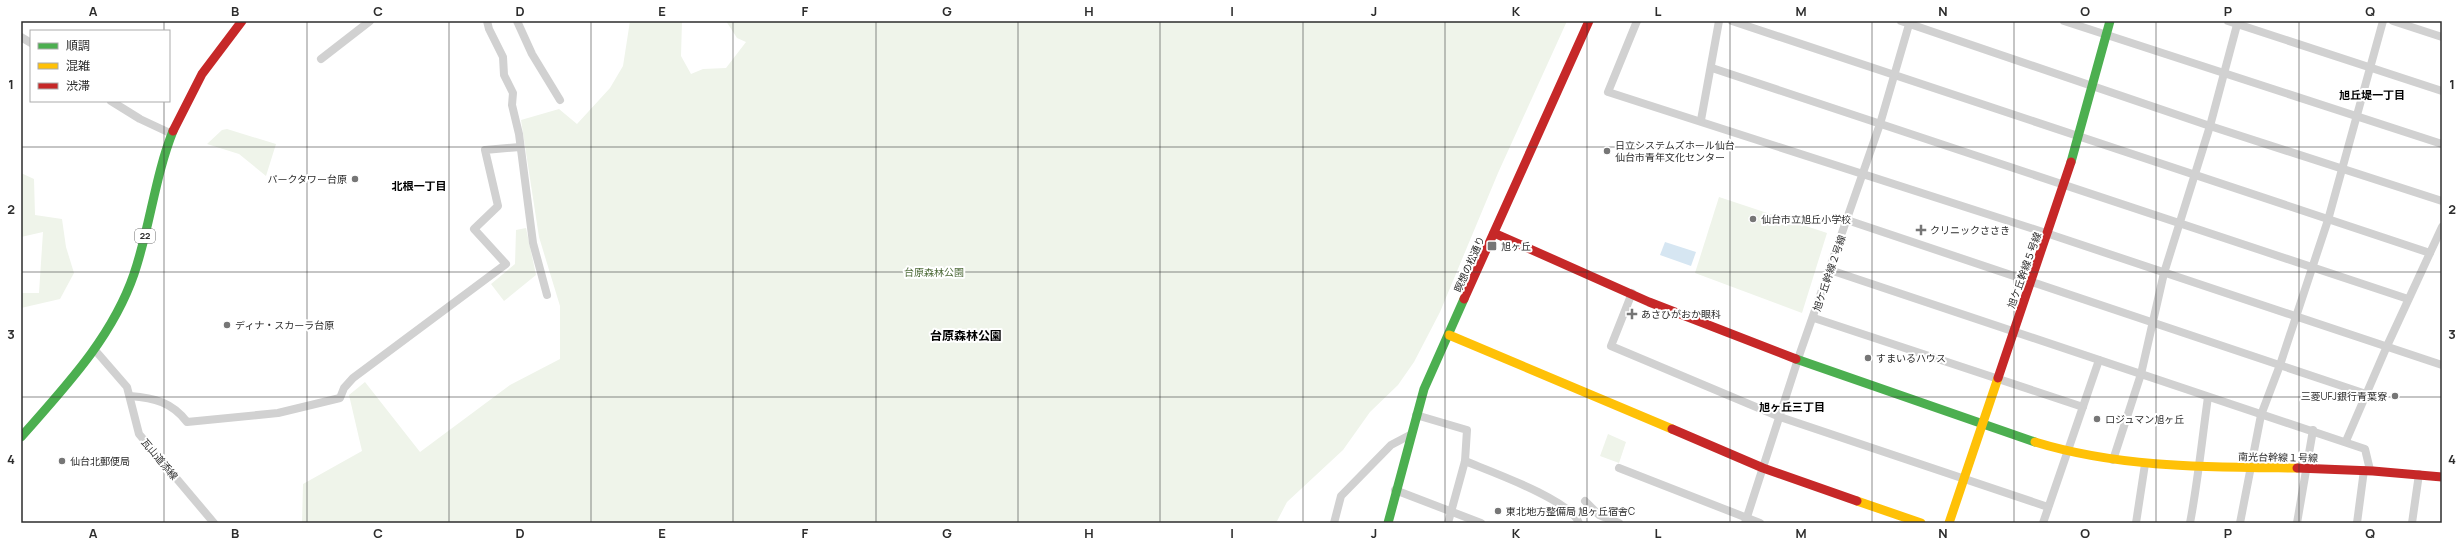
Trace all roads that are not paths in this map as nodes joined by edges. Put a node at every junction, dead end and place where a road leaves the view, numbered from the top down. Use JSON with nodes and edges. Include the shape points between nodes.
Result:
{"nodes":[{"id":1,"x":242,"y":21,"type":"edge"},
{"id":2,"x":370,"y":21,"type":"edge"},
{"id":3,"x":487,"y":21,"type":"edge"},
{"id":4,"x":517,"y":21,"type":"edge"},
{"id":5,"x":1589,"y":21,"type":"edge"},
{"id":6,"x":1637,"y":21,"type":"edge"},
{"id":7,"x":1718,"y":21,"type":"edge"},
{"id":8,"x":1732,"y":21,"type":"edge"},
{"id":9,"x":2064,"y":21,"type":"edge"},
{"id":10,"x":2110,"y":21,"type":"edge"},
{"id":11,"x":2228,"y":21,"type":"edge"},
{"id":12,"x":2383,"y":21,"type":"edge"},
{"id":13,"x":2393,"y":21,"type":"edge"},
{"id":14,"x":1907,"y":22,"type":"edge"},
{"id":15,"x":2238,"y":22,"type":"edge"},
{"id":16,"x":2106,"y":35,"type":"junction"},
{"id":17,"x":21,"y":37,"type":"edge"},
{"id":18,"x":2442,"y":37,"type":"edge"},
{"id":19,"x":30,"y":42,"type":"edge"},
{"id":20,"x":321,"y":59,"type":"dead end"},
{"id":21,"x":1712,"y":68,"type":"junction"},
{"id":22,"x":2370,"y":68,"type":"junction"},
{"id":23,"x":2224,"y":74,"type":"junction"},
{"id":24,"x":1894,"y":76,"type":"junction"},
{"id":25,"x":2092,"y":86,"type":"junction"},
{"id":26,"x":2442,"y":91,"type":"edge"},
{"id":27,"x":560,"y":100,"type":"dead end"},
{"id":28,"x":113,"y":102,"type":"edge"},
{"id":29,"x":2357,"y":117,"type":"junction"},
{"id":30,"x":1701,"y":120,"type":"junction"},
{"id":31,"x":1880,"y":124,"type":"junction"},
{"id":32,"x":2210,"y":126,"type":"junction"},
{"id":33,"x":172,"y":134,"type":"junction"},
{"id":34,"x":2079,"y":137,"type":"junction"},
{"id":35,"x":2442,"y":144,"type":"edge"},
{"id":36,"x":520,"y":147,"type":"junction"},
{"id":37,"x":2342,"y":168,"type":"junction"},
{"id":38,"x":1864,"y":175,"type":"junction"},
{"id":39,"x":2195,"y":176,"type":"junction"},
{"id":40,"x":2064,"y":186,"type":"junction"},
{"id":41,"x":2442,"y":201,"type":"edge"},
{"id":42,"x":1847,"y":220,"type":"junction"},
{"id":43,"x":2328,"y":220,"type":"junction"},
{"id":44,"x":2181,"y":225,"type":"junction"},
{"id":45,"x":2442,"y":227,"type":"edge"},
{"id":46,"x":1494,"y":233,"type":"junction"},
{"id":47,"x":2049,"y":234,"type":"junction"},
{"id":48,"x":2430,"y":253,"type":"junction"},
{"id":49,"x":2312,"y":268,"type":"junction"},
{"id":50,"x":1830,"y":270,"type":"junction"},
{"id":51,"x":2164,"y":273,"type":"junction"},
{"id":52,"x":2031,"y":282,"type":"junction"},
{"id":53,"x":1632,"y":293,"type":"junction"},
{"id":54,"x":546,"y":295,"type":"dead end"},
{"id":55,"x":2408,"y":299,"type":"junction"},
{"id":56,"x":2296,"y":315,"type":"junction"},
{"id":57,"x":1814,"y":318,"type":"junction"},
{"id":58,"x":2152,"y":323,"type":"junction"},
{"id":59,"x":2014,"y":332,"type":"junction"},
{"id":60,"x":1449,"y":335,"type":"junction"},
{"id":61,"x":2387,"y":346,"type":"junction"},
{"id":62,"x":94,"y":349,"type":"junction"},
{"id":63,"x":2099,"y":360,"type":"junction"},
{"id":64,"x":1798,"y":361,"type":"junction"},
{"id":65,"x":2442,"y":364,"type":"edge"},
{"id":66,"x":2280,"y":365,"type":"junction"},
{"id":67,"x":2141,"y":374,"type":"junction"},
{"id":68,"x":1997,"y":380,"type":"junction"},
{"id":69,"x":2366,"y":394,"type":"junction"},
{"id":70,"x":130,"y":396,"type":"junction"},
{"id":71,"x":2208,"y":397,"type":"junction"},
{"id":72,"x":2083,"y":407,"type":"junction"},
{"id":73,"x":1416,"y":415,"type":"junction"},
{"id":74,"x":2261,"y":415,"type":"junction"},
{"id":75,"x":1780,"y":417,"type":"junction"},
{"id":76,"x":1983,"y":424,"type":"junction"},
{"id":77,"x":2313,"y":430,"type":"junction"},
{"id":78,"x":1410,"y":435,"type":"junction"},
{"id":79,"x":21,"y":437,"type":"edge"},
{"id":80,"x":2346,"y":441,"type":"junction"},
{"id":81,"x":2069,"y":451,"type":"junction"},
{"id":82,"x":2113,"y":460,"type":"junction"},
{"id":83,"x":1465,"y":461,"type":"junction"},
{"id":84,"x":2145,"y":464,"type":"junction"},
{"id":85,"x":2199,"y":467,"type":"junction"},
{"id":86,"x":1619,"y":468,"type":"dead end"},
{"id":87,"x":1764,"y":468,"type":"junction"},
{"id":88,"x":2251,"y":468,"type":"junction"},
{"id":89,"x":2306,"y":468,"type":"junction"},
{"id":90,"x":2367,"y":470,"type":"junction"},
{"id":91,"x":2419,"y":474,"type":"junction"},
{"id":92,"x":2442,"y":477,"type":"edge"},
{"id":93,"x":1964,"y":479,"type":"junction"},
{"id":94,"x":1396,"y":490,"type":"junction"},
{"id":95,"x":1585,"y":501,"type":"dead end"},
{"id":96,"x":2048,"y":508,"type":"junction"},
{"id":97,"x":1451,"y":511,"type":"junction"},
{"id":98,"x":1746,"y":521,"type":"edge"},
{"id":99,"x":214,"y":523,"type":"edge"},
{"id":100,"x":1334,"y":523,"type":"edge"},
{"id":101,"x":1388,"y":523,"type":"edge"},
{"id":102,"x":1448,"y":523,"type":"edge"},
{"id":103,"x":1481,"y":523,"type":"edge"},
{"id":104,"x":1579,"y":523,"type":"edge"},
{"id":105,"x":1619,"y":523,"type":"edge"},
{"id":106,"x":1760,"y":523,"type":"edge"},
{"id":107,"x":1921,"y":523,"type":"edge"},
{"id":108,"x":1949,"y":523,"type":"edge"},
{"id":109,"x":2042,"y":523,"type":"edge"},
{"id":110,"x":2136,"y":523,"type":"edge"},
{"id":111,"x":2190,"y":523,"type":"edge"},
{"id":112,"x":2240,"y":523,"type":"edge"},
{"id":113,"x":2297,"y":523,"type":"edge"},
{"id":114,"x":2357,"y":523,"type":"edge"},
{"id":115,"x":2412,"y":523,"type":"edge"}],
"edges":[{"from":1,"to":33,"type":"street","number":"22","via":[[201,77]]},
{"from":2,"to":20,"type":"street"},
{"from":3,"to":36,"type":"street","via":[[503,57],[504,75],[513,93],[512,105]]},
{"from":4,"to":27,"type":"street","via":[[532,54]]},
{"from":5,"to":46,"type":"street","name":"瞑想の松通り"},
{"from":6,"to":30,"type":"street","via":[[1608,92],[1650,107]]},
{"from":7,"to":21,"type":"street"},
{"from":8,"to":24,"type":"street"},
{"from":9,"to":16,"type":"street"},
{"from":10,"to":16,"type":"street","name":"旭ケ丘幹線５号線"},
{"from":11,"to":15,"type":"street"},
{"from":12,"to":22,"type":"street"},
{"from":13,"to":18,"type":"street"},
{"from":14,"to":24,"type":"street","name":"旭ケ丘幹線２号線"},
{"from":14,"to":25,"type":"street"},
{"from":15,"to":22,"type":"street"},
{"from":15,"to":23,"type":"street"},
{"from":16,"to":23,"type":"street"},
{"from":16,"to":25,"type":"street","name":"旭ケ丘幹線５号線"},
{"from":17,"to":19,"type":"street"},
{"from":21,"to":30,"type":"street"},
{"from":21,"to":31,"type":"street"},
{"from":22,"to":26,"type":"street"},
{"from":22,"to":29,"type":"street"},
{"from":23,"to":29,"type":"street"},
{"from":23,"to":32,"type":"street"},
{"from":24,"to":31,"type":"street","name":"旭ケ丘幹線２号線"},
{"from":24,"to":34,"type":"street"},
{"from":25,"to":32,"type":"street"},
{"from":25,"to":34,"type":"street","name":"旭ケ丘幹線５号線"},
{"from":28,"to":33,"type":"street"},
{"from":29,"to":35,"type":"street"},
{"from":29,"to":37,"type":"street"},
{"from":30,"to":38,"type":"street"},
{"from":31,"to":38,"type":"street","name":"旭ケ丘幹線２号線"},
{"from":31,"to":40,"type":"street"},
{"from":32,"to":37,"type":"street"},
{"from":32,"to":39,"type":"street"},
{"from":33,"to":62,"type":"street","number":"22","via":[[139,258],[126,294]]},
{"from":34,"to":39,"type":"street"},
{"from":34,"to":40,"type":"street","name":"旭ケ丘幹線５号線"},
{"from":36,"to":54,"type":"street","via":[[533,243]]},
{"from":36,"to":70,"type":"street","via":[[485,150],[498,206],[474,229],[506,264],[353,378],[344,388],[340,398],[278,413],[187,422],[179,411],[166,403],[154,398]]},
{"from":37,"to":41,"type":"street"},
{"from":37,"to":43,"type":"street"},
{"from":38,"to":42,"type":"street","name":"旭ケ丘幹線２号線"},
{"from":38,"to":47,"type":"street"},
{"from":39,"to":43,"type":"street"},
{"from":39,"to":44,"type":"street"},
{"from":40,"to":44,"type":"street"},
{"from":40,"to":47,"type":"street","name":"旭ケ丘幹線５号線"},
{"from":42,"to":50,"type":"street","name":"旭ケ丘幹線２号線"},
{"from":42,"to":52,"type":"street"},
{"from":43,"to":48,"type":"street"},
{"from":43,"to":49,"type":"street"},
{"from":44,"to":49,"type":"street"},
{"from":44,"to":51,"type":"street"},
{"from":45,"to":48,"type":"street"},
{"from":46,"to":53,"type":"street","name":"南光台幹線１号線"},
{"from":46,"to":60,"type":"street","name":"瞑想の松通り"},
{"from":47,"to":51,"type":"street"},
{"from":47,"to":52,"type":"street","name":"旭ケ丘幹線５号線"},
{"from":48,"to":55,"type":"street"},
{"from":49,"to":55,"type":"street"},
{"from":49,"to":56,"type":"street"},
{"from":50,"to":57,"type":"street","name":"旭ケ丘幹線２号線"},
{"from":50,"to":59,"type":"street"},
{"from":51,"to":56,"type":"street"},
{"from":51,"to":58,"type":"street"},
{"from":52,"to":58,"type":"street"},
{"from":52,"to":59,"type":"street","name":"旭ケ丘幹線５号線"},
{"from":53,"to":64,"type":"street","name":"南光台幹線１号線"},
{"from":53,"to":75,"type":"street","via":[[1611,346]]},
{"from":55,"to":61,"type":"street"},
{"from":56,"to":61,"type":"street"},
{"from":56,"to":66,"type":"street"},
{"from":57,"to":64,"type":"street","name":"旭ケ丘幹線２号線"},
{"from":57,"to":68,"type":"street"},
{"from":58,"to":66,"type":"street"},
{"from":58,"to":67,"type":"street"},
{"from":59,"to":63,"type":"street"},
{"from":59,"to":68,"type":"street","name":"旭ケ丘幹線５号線"},
{"from":60,"to":73,"type":"street","name":"瞑想の松通り","via":[[1424,390]]},
{"from":60,"to":87,"type":"street"},
{"from":61,"to":65,"type":"street"},
{"from":61,"to":69,"type":"street"},
{"from":62,"to":70,"type":"street","name":"瓦山道添線","via":[[127,387]]},
{"from":62,"to":79,"type":"street","number":"22"},
{"from":63,"to":67,"type":"street"},
{"from":63,"to":72,"type":"street"},
{"from":64,"to":75,"type":"street","name":"旭ケ丘幹線２号線"},
{"from":64,"to":76,"type":"street","name":"南光台幹線１号線"},
{"from":66,"to":69,"type":"street"},
{"from":66,"to":74,"type":"street"},
{"from":67,"to":71,"type":"street"},
{"from":67,"to":82,"type":"street"},
{"from":68,"to":72,"type":"street"},
{"from":68,"to":76,"type":"street","name":"旭ケ丘幹線５号線"},
{"from":69,"to":80,"type":"street"},
{"from":70,"to":99,"type":"street","name":"瓦山道添線","via":[[139,434]]},
{"from":71,"to":74,"type":"street"},
{"from":71,"to":85,"type":"street"},
{"from":72,"to":81,"type":"street"},
{"from":73,"to":78,"type":"street","name":"瞑想の松通り"},
{"from":73,"to":83,"type":"street","via":[[1467,430]]},
{"from":74,"to":77,"type":"street"},
{"from":74,"to":88,"type":"street"},
{"from":75,"to":87,"type":"street","name":"旭ケ丘幹線２号線"},
{"from":75,"to":93,"type":"street"},
{"from":76,"to":81,"type":"street","name":"南光台幹線１号線"},
{"from":76,"to":93,"type":"street","name":"旭ケ丘幹線５号線"},
{"from":77,"to":80,"type":"street"},
{"from":77,"to":89,"type":"street"},
{"from":78,"to":94,"type":"street","name":"瞑想の松通り"},
{"from":78,"to":100,"type":"street","via":[[1391,445],[1341,496]]},
{"from":80,"to":90,"type":"street","via":[[2365,449]]},
{"from":81,"to":82,"type":"street","name":"南光台幹線１号線"},
{"from":81,"to":96,"type":"street"},
{"from":82,"to":84,"type":"street","name":"南光台幹線１号線"},
{"from":83,"to":97,"type":"street"},
{"from":83,"to":104,"type":"street","via":[[1555,500],[1570,511]]},
{"from":84,"to":85,"type":"street","name":"南光台幹線１号線"},
{"from":84,"to":110,"type":"street"},
{"from":85,"to":88,"type":"street","name":"南光台幹線１号線"},
{"from":85,"to":111,"type":"street"},
{"from":86,"to":98,"type":"street"},
{"from":87,"to":98,"type":"street","name":"旭ケ丘幹線２号線"},
{"from":87,"to":107,"type":"street"},
{"from":88,"to":89,"type":"street","name":"南光台幹線１号線"},
{"from":88,"to":112,"type":"street"},
{"from":89,"to":90,"type":"street","name":"南光台幹線１号線"},
{"from":89,"to":113,"type":"street"},
{"from":90,"to":91,"type":"street","name":"南光台幹線１号線"},
{"from":90,"to":114,"type":"street"},
{"from":91,"to":92,"type":"street","name":"南光台幹線１号線"},
{"from":91,"to":115,"type":"street"},
{"from":93,"to":96,"type":"street"},
{"from":93,"to":108,"type":"street","name":"旭ケ丘幹線５号線"},
{"from":94,"to":97,"type":"street"},
{"from":94,"to":101,"type":"street","name":"瞑想の松通り"},
{"from":95,"to":105,"type":"street","via":[[1599,515]]},
{"from":96,"to":109,"type":"street"},
{"from":97,"to":102,"type":"street"},
{"from":97,"to":103,"type":"street"},
{"from":98,"to":106,"type":"street"}]}
